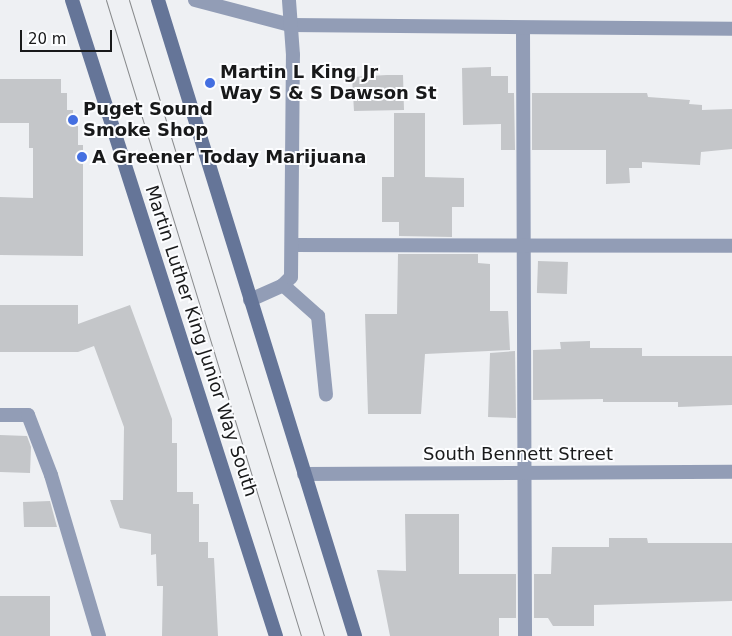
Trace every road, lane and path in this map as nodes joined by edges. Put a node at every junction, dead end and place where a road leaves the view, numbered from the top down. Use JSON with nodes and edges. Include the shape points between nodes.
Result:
{"nodes":[{"id":1,"x":72,"y":0,"type":"edge"},
{"id":2,"x":158,"y":0,"type":"edge"},
{"id":3,"x":195,"y":0,"type":"edge"},
{"id":4,"x":289,"y":0,"type":"edge"},
{"id":5,"x":290,"y":25,"type":"junction"},
{"id":6,"x":522,"y":28,"type":"junction"},
{"id":7,"x":732,"y":29,"type":"edge"},
{"id":8,"x":292,"y":245,"type":"junction"},
{"id":9,"x":525,"y":246,"type":"junction"},
{"id":10,"x":732,"y":246,"type":"edge"},
{"id":11,"x":283,"y":286,"type":"junction"},
{"id":12,"x":250,"y":300,"type":"junction"},
{"id":13,"x":326,"y":395,"type":"dead end"},
{"id":14,"x":0,"y":415,"type":"edge"},
{"id":15,"x":732,"y":472,"type":"edge"},
{"id":16,"x":522,"y":473,"type":"junction"},
{"id":17,"x":304,"y":474,"type":"junction"},
{"id":18,"x":99,"y":636,"type":"edge"},
{"id":19,"x":276,"y":636,"type":"edge"},
{"id":20,"x":355,"y":636,"type":"edge"},
{"id":21,"x":525,"y":636,"type":"edge"}],
"edges":[{"from":1,"to":19,"type":"main road","name":"Martin Luther King Junior Way South"},
{"from":2,"to":12,"type":"main road"},
{"from":3,"to":5,"type":"street"},
{"from":4,"to":5,"type":"street"},
{"from":5,"to":6,"type":"street"},
{"from":5,"to":8,"type":"street","via":[[293,55]]},
{"from":6,"to":7,"type":"street"},
{"from":6,"to":9,"type":"street"},
{"from":8,"to":9,"type":"street"},
{"from":8,"to":11,"type":"street","via":[[291,277]]},
{"from":9,"to":10,"type":"street"},
{"from":9,"to":16,"type":"street"},
{"from":11,"to":12,"type":"street"},
{"from":11,"to":13,"type":"street","via":[[318,316]]},
{"from":12,"to":17,"type":"main road"},
{"from":14,"to":18,"type":"street","via":[[28,415],[51,475]]},
{"from":15,"to":16,"type":"street","name":"South Bennett Street"},
{"from":16,"to":17,"type":"street","name":"South Bennett Street"},
{"from":16,"to":21,"type":"street"},
{"from":17,"to":20,"type":"main road"}]}
